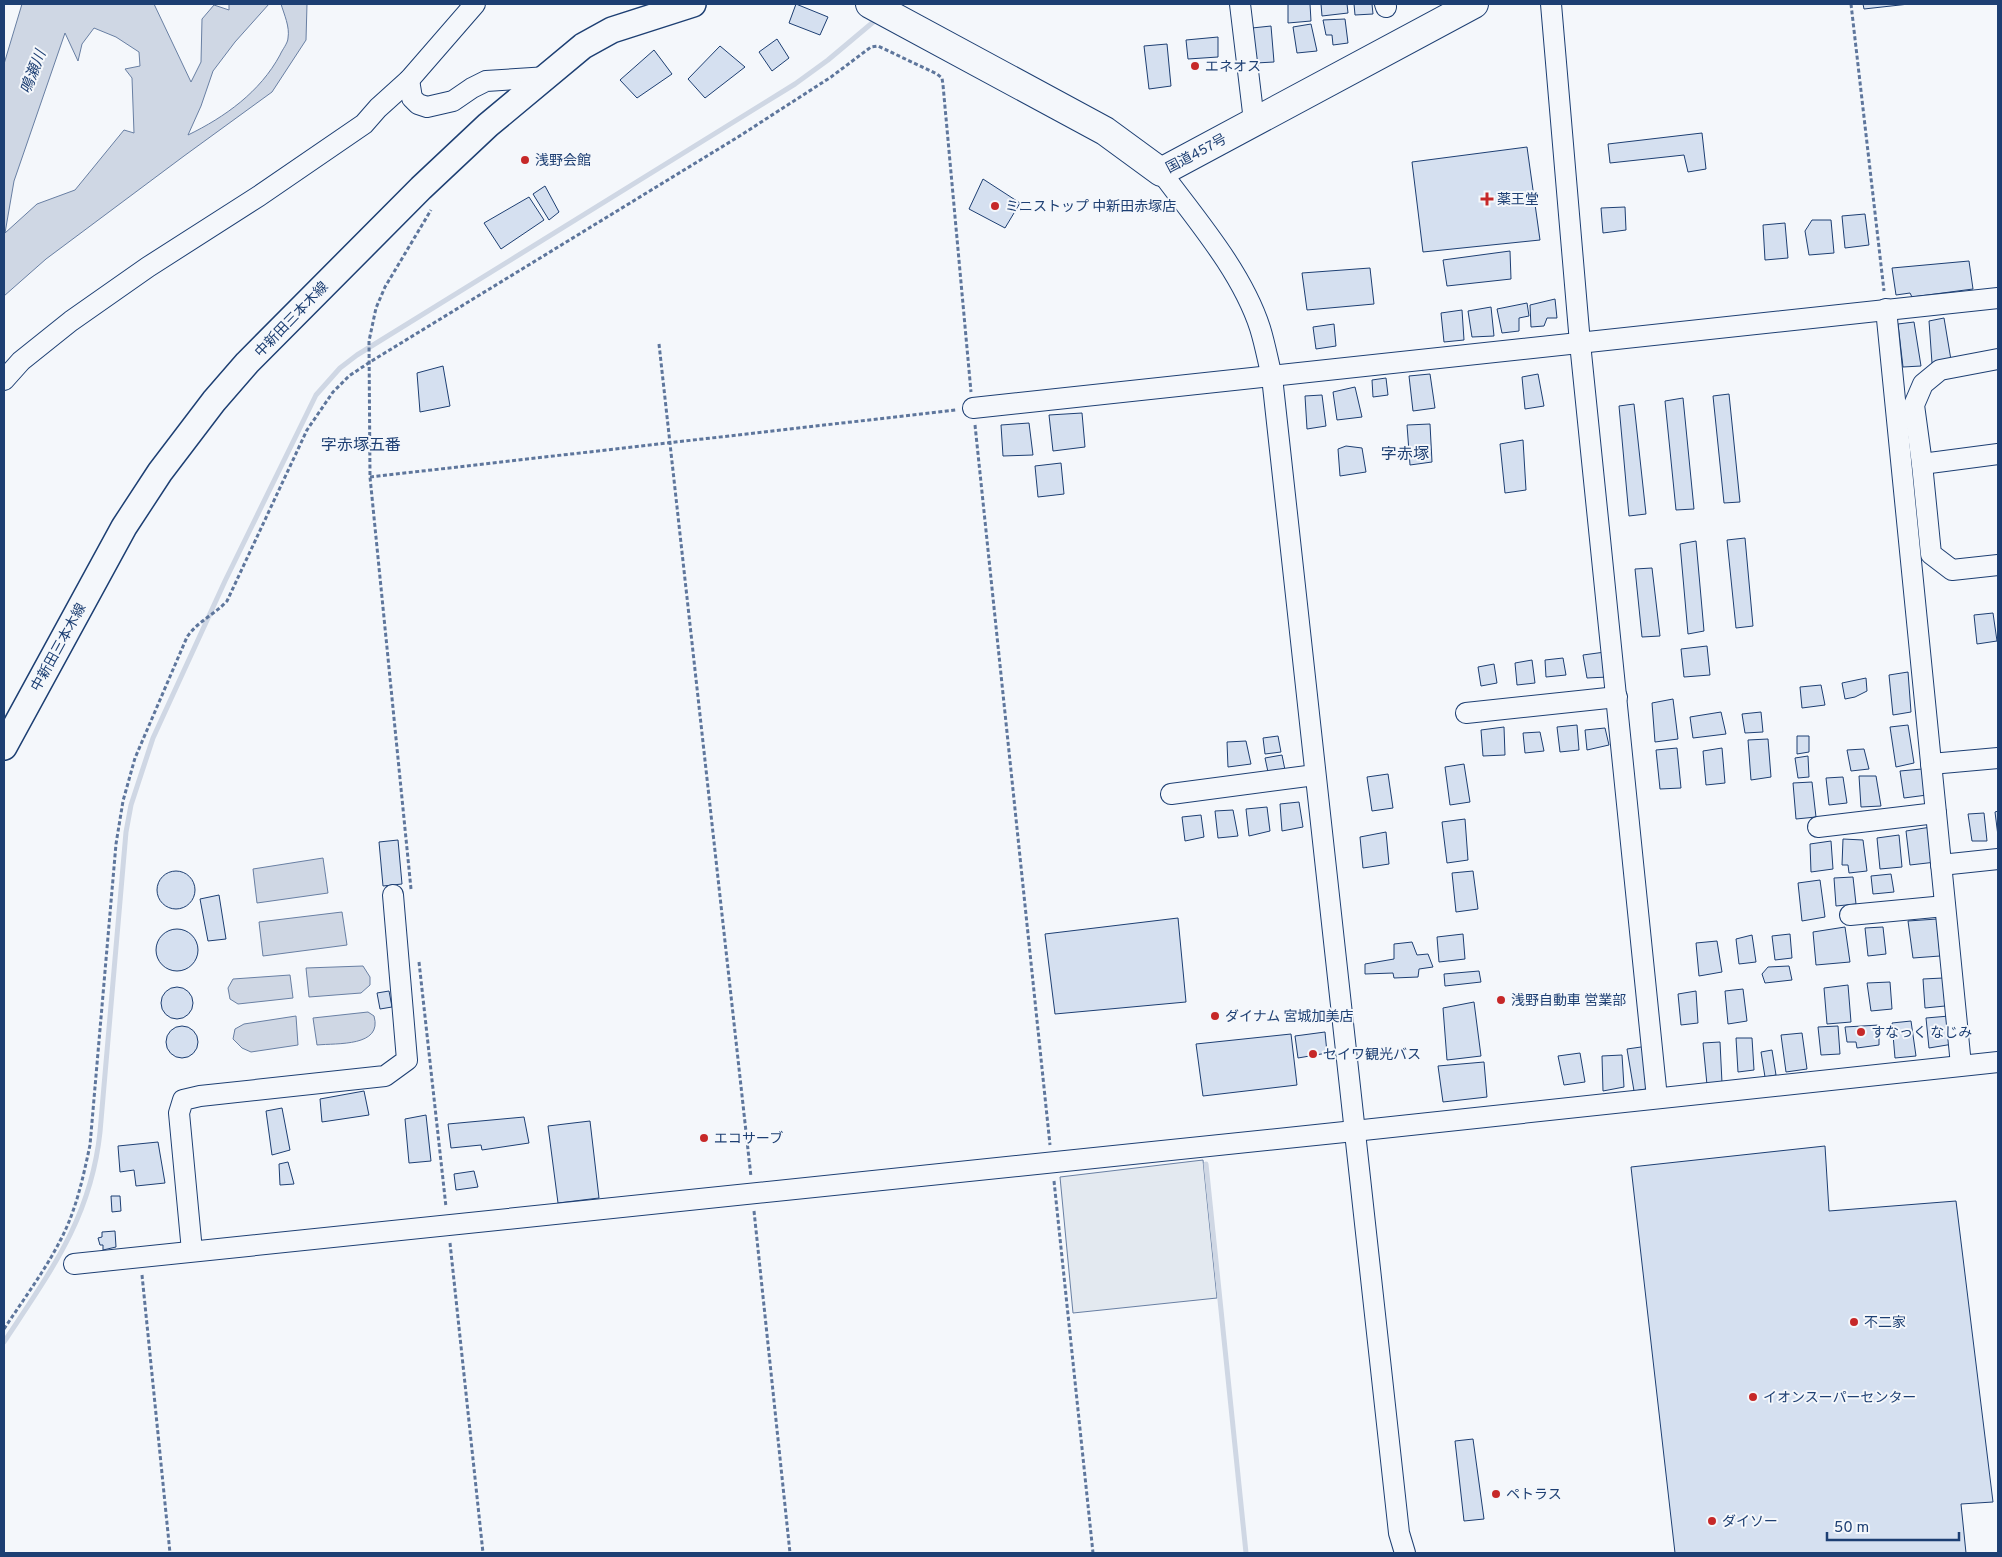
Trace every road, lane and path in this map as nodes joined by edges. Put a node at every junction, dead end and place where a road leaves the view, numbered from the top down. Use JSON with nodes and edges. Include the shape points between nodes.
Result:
{"nodes":[{"id":1,"x":475,"y":4,"type":"edge"},
{"id":2,"x":693,"y":4,"type":"edge"},
{"id":3,"x":870,"y":4,"type":"edge"},
{"id":4,"x":1240,"y":4,"type":"edge"},
{"id":5,"x":1474,"y":4,"type":"edge"},
{"id":6,"x":1550,"y":4,"type":"edge"},
{"id":7,"x":1851,"y":4,"type":"edge"},
{"id":8,"x":548,"y":77,"type":"junction"},
{"id":9,"x":410,"y":80,"type":"junction"},
{"id":10,"x":1254,"y":121,"type":"junction"},
{"id":11,"x":1161,"y":172,"type":"junction"},
{"id":12,"x":431,"y":209,"type":"dead end"},
{"id":13,"x":1998,"y":298,"type":"edge"},
{"id":14,"x":1886,"y":309,"type":"junction"},
{"id":15,"x":1580,"y":342,"type":"junction"},
{"id":16,"x":659,"y":344,"type":"dead end"},
{"id":17,"x":1998,"y":359,"type":"edge"},
{"id":18,"x":370,"y":362,"type":"junction"},
{"id":19,"x":1272,"y":377,"type":"junction"},
{"id":20,"x":4,"y":380,"type":"edge"},
{"id":21,"x":973,"y":408,"type":"junction"},
{"id":22,"x":670,"y":444,"type":"junction"},
{"id":23,"x":1998,"y":454,"type":"edge"},
{"id":24,"x":1922,"y":464,"type":"junction"},
{"id":25,"x":370,"y":477,"type":"junction"},
{"id":26,"x":1998,"y":565,"type":"edge"},
{"id":27,"x":1617,"y":697,"type":"junction"},
{"id":28,"x":1466,"y":713,"type":"dead end"},
{"id":29,"x":4,"y":747,"type":"edge"},
{"id":30,"x":1998,"y":758,"type":"edge"},
{"id":31,"x":1931,"y":764,"type":"junction"},
{"id":32,"x":1315,"y":775,"type":"junction"},
{"id":33,"x":1171,"y":794,"type":"dead end"},
{"id":34,"x":1936,"y":813,"type":"junction"},
{"id":35,"x":1818,"y":827,"type":"dead end"},
{"id":36,"x":1998,"y":859,"type":"edge"},
{"id":37,"x":1941,"y":865,"type":"junction"},
{"id":38,"x":403,"y":894,"type":"joint"},
{"id":39,"x":1945,"y":906,"type":"junction"},
{"id":40,"x":1850,"y":916,"type":"dead end"},
{"id":41,"x":419,"y":961,"type":"dead end"},
{"id":42,"x":1998,"y":1062,"type":"edge"},
{"id":43,"x":1961,"y":1065,"type":"junction"},
{"id":44,"x":1658,"y":1098,"type":"junction"},
{"id":45,"x":1354,"y":1131,"type":"junction"},
{"id":46,"x":1052,"y":1162,"type":"junction"},
{"id":47,"x":752,"y":1194,"type":"junction"},
{"id":48,"x":448,"y":1225,"type":"junction"},
{"id":49,"x":192,"y":1252,"type":"junction"},
{"id":50,"x":140,"y":1257,"type":"junction"},
{"id":51,"x":74,"y":1264,"type":"dead end"},
{"id":52,"x":4,"y":1329,"type":"edge"},
{"id":53,"x":170,"y":1553,"type":"edge"},
{"id":54,"x":483,"y":1553,"type":"edge"},
{"id":55,"x":790,"y":1553,"type":"edge"},
{"id":56,"x":1093,"y":1553,"type":"edge"},
{"id":57,"x":1405,"y":1553,"type":"edge"}],
"edges":[{"from":1,"to":9,"type":"street"},
{"from":2,"to":8,"type":"main road","name":"中新田三本木線","via":[[612,30],[583,46]]},
{"from":3,"to":11,"type":"highway","name":"国道457号","via":[[1105,130]]},
{"from":4,"to":10,"type":"street"},
{"from":5,"to":10,"type":"highway","name":"国道457号"},
{"from":6,"to":15,"type":"street"},
{"from":7,"to":14,"type":"path"},
{"from":8,"to":9,"type":"street","via":[[486,81],[453,101],[427,107],[412,98]]},
{"from":8,"to":29,"type":"main road","name":"中新田三本木線","via":[[488,125],[421,188],[287,321],[214,401],[160,472],[124,527]]},
{"from":9,"to":20,"type":"street","via":[[364,124],[86,310],[21,361]]},
{"from":10,"to":11,"type":"highway","name":"国道457号"},
{"from":11,"to":19,"type":"street","via":[[1237,279],[1259,327]]},
{"from":12,"to":18,"type":"path","via":[[376,308],[369,341]]},
{"from":13,"to":14,"type":"street"},
{"from":14,"to":15,"type":"street"},
{"from":14,"to":31,"type":"street"},
{"from":15,"to":19,"type":"street"},
{"from":15,"to":27,"type":"street"},
{"from":16,"to":22,"type":"path"},
{"from":17,"to":24,"type":"street","via":[[1940,370],[1923,384],[1914,405]]},
{"from":18,"to":21,"type":"path","via":[[738,137],[871,47],[878,46],[937,74],[944,85]]},
{"from":18,"to":25,"type":"path"},
{"from":18,"to":52,"type":"path","via":[[332,392],[307,430],[227,601],[214,614],[194,626],[187,637],[136,758],[122,801],[116,844],[90,1145],[82,1181],[73,1212],[49,1263]]},
{"from":19,"to":21,"type":"street"},
{"from":19,"to":32,"type":"street"},
{"from":21,"to":22,"type":"path"},
{"from":21,"to":46,"type":"path"},
{"from":22,"to":25,"type":"path"},
{"from":22,"to":47,"type":"path"},
{"from":23,"to":24,"type":"street"},
{"from":24,"to":26,"type":"street","via":[[1931,554],[1952,570]]},
{"from":25,"to":38,"type":"path"},
{"from":27,"to":28,"type":"street"},
{"from":27,"to":44,"type":"street"},
{"from":30,"to":31,"type":"street"},
{"from":31,"to":34,"type":"street"},
{"from":32,"to":33,"type":"street"},
{"from":32,"to":45,"type":"street"},
{"from":34,"to":35,"type":"street"},
{"from":34,"to":37,"type":"street"},
{"from":36,"to":37,"type":"street"},
{"from":37,"to":39,"type":"street"},
{"from":38,"to":49,"type":"street","via":[[407,1060],[385,1076],[183,1100],[179,1113]]},
{"from":39,"to":40,"type":"street"},
{"from":39,"to":43,"type":"street"},
{"from":41,"to":48,"type":"path"},
{"from":42,"to":43,"type":"street"},
{"from":43,"to":44,"type":"street"},
{"from":44,"to":45,"type":"street"},
{"from":45,"to":46,"type":"street"},
{"from":45,"to":57,"type":"street","via":[[1399,1533]]},
{"from":46,"to":47,"type":"street"},
{"from":46,"to":56,"type":"path"},
{"from":47,"to":48,"type":"street"},
{"from":47,"to":55,"type":"path"},
{"from":48,"to":49,"type":"street"},
{"from":48,"to":54,"type":"path"},
{"from":49,"to":50,"type":"street"},
{"from":50,"to":51,"type":"street"},
{"from":50,"to":53,"type":"path"}]}
